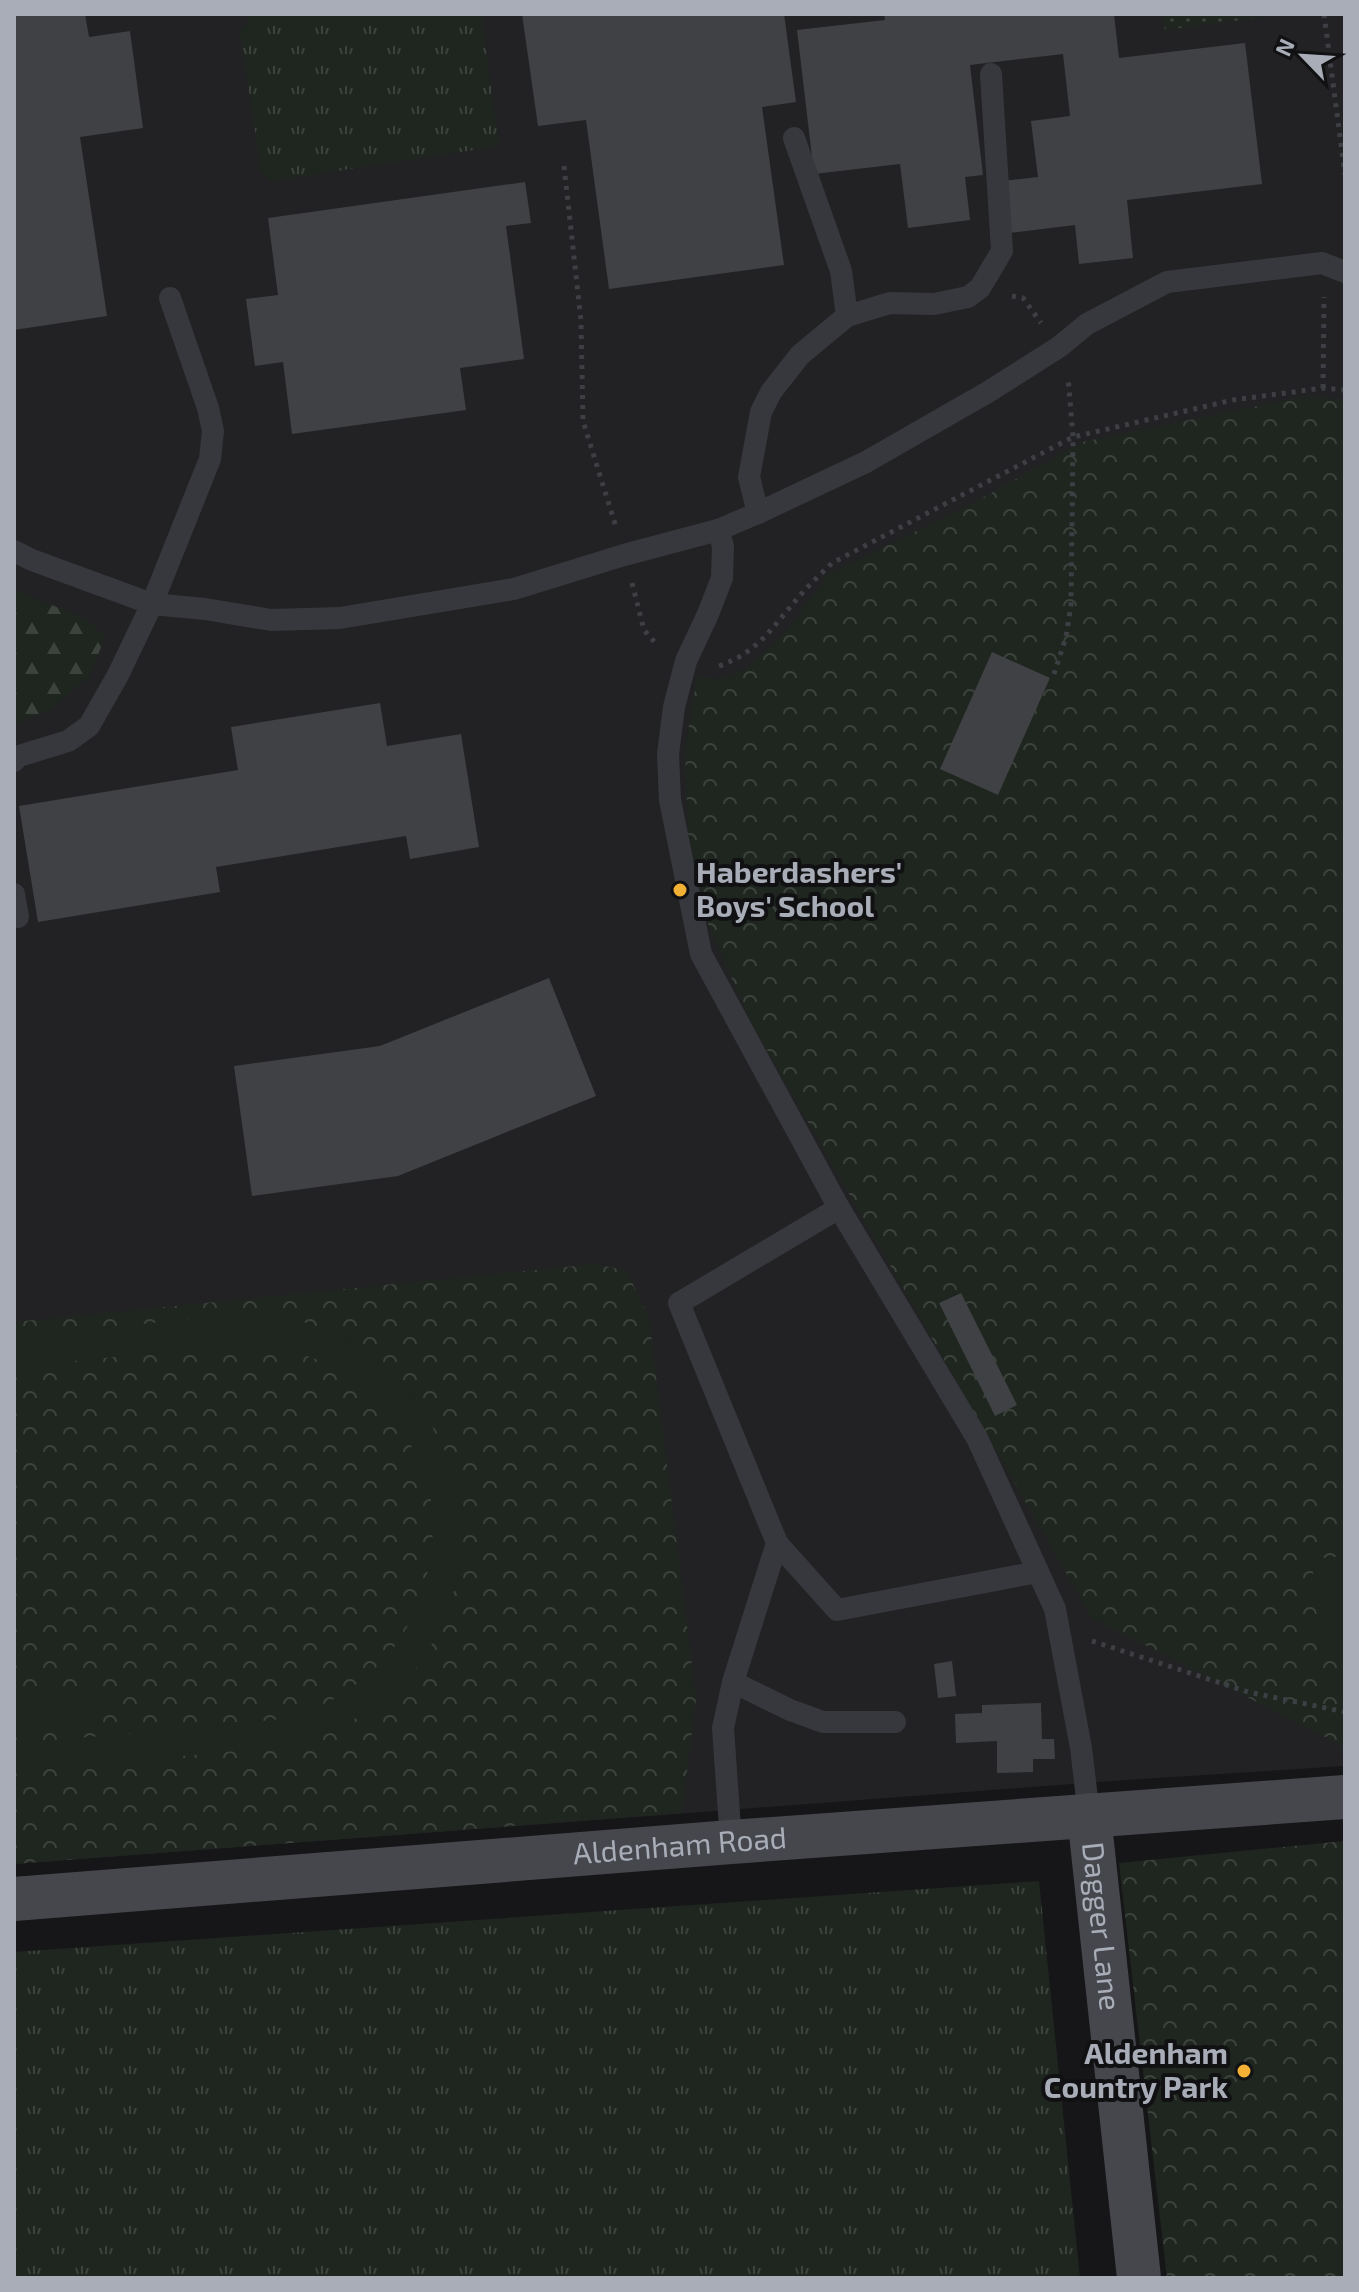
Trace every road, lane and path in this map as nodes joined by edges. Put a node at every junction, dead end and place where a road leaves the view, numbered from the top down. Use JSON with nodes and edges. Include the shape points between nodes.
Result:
{"nodes":[{"id":1,"x":1324,"y":14,"type":"edge"},
{"id":2,"x":991,"y":74,"type":"dead end"},
{"id":3,"x":1345,"y":101,"type":"edge"},
{"id":4,"x":1336,"y":103,"type":"junction"},
{"id":5,"x":794,"y":138,"type":"dead end"},
{"id":6,"x":1345,"y":175,"type":"edge"},
{"id":7,"x":1322,"y":263,"type":"junction"},
{"id":8,"x":1345,"y":272,"type":"edge"},
{"id":9,"x":980,"y":288,"type":"junction"},
{"id":10,"x":170,"y":298,"type":"dead end"},
{"id":11,"x":847,"y":316,"type":"junction"},
{"id":12,"x":1059,"y":347,"type":"junction"},
{"id":13,"x":1323,"y":388,"type":"dead end"},
{"id":14,"x":758,"y":513,"type":"junction"},
{"id":15,"x":718,"y":530,"type":"junction"},
{"id":16,"x":14,"y":551,"type":"edge"},
{"id":17,"x":152,"y":604,"type":"junction"},
{"id":18,"x":1054,"y":674,"type":"dead end"},
{"id":19,"x":14,"y":761,"type":"edge"},
{"id":20,"x":14,"y":894,"type":"edge"},
{"id":21,"x":18,"y":917,"type":"dead end"},
{"id":22,"x":839,"y":1208,"type":"junction"},
{"id":23,"x":777,"y":1543,"type":"junction"},
{"id":24,"x":1038,"y":1572,"type":"junction"},
{"id":25,"x":1059,"y":1630,"type":"junction"},
{"id":26,"x":733,"y":1682,"type":"junction"},
{"id":27,"x":1345,"y":1712,"type":"edge"},
{"id":28,"x":895,"y":1722,"type":"dead end"},
{"id":29,"x":1345,"y":1797,"type":"edge"},
{"id":30,"x":1089,"y":1815,"type":"junction"},
{"id":31,"x":731,"y":1842,"type":"junction"},
{"id":32,"x":14,"y":1899,"type":"edge"},
{"id":33,"x":1139,"y":2278,"type":"edge"}],
"edges":[{"from":1,"to":4,"type":"path"},
{"from":2,"to":9,"type":"lane","via":[[1002,251]]},
{"from":3,"to":4,"type":"path"},
{"from":4,"to":6,"type":"path"},
{"from":5,"to":11,"type":"lane","via":[[841,271]]},
{"from":7,"to":8,"type":"lane"},
{"from":7,"to":12,"type":"lane","via":[[1167,282],[1087,324]]},
{"from":7,"to":13,"type":"path"},
{"from":9,"to":11,"type":"lane","via":[[968,297],[934,304],[890,303]]},
{"from":9,"to":12,"type":"path","via":[[1023,298]]},
{"from":10,"to":17,"type":"lane","via":[[213,431],[210,459]]},
{"from":11,"to":14,"type":"lane","via":[[800,355],[761,412],[749,477]]},
{"from":12,"to":14,"type":"lane","via":[[866,462]]},
{"from":12,"to":18,"type":"path","via":[[1067,366],[1073,437],[1073,532],[1071,605]]},
{"from":14,"to":15,"type":"lane"},
{"from":15,"to":17,"type":"lane","via":[[514,589],[340,618],[271,620]]},
{"from":15,"to":22,"type":"lane","via":[[722,578],[686,661],[674,707],[670,800],[701,954]]},
{"from":16,"to":17,"type":"lane"},
{"from":17,"to":19,"type":"lane","via":[[89,726],[68,741]]},
{"from":20,"to":21,"type":"lane"},
{"from":22,"to":23,"type":"lane","via":[[679,1303]]},
{"from":22,"to":24,"type":"lane","via":[[977,1438]]},
{"from":23,"to":24,"type":"lane","via":[[837,1610]]},
{"from":23,"to":26,"type":"lane"},
{"from":24,"to":25,"type":"lane"},
{"from":25,"to":27,"type":"path","via":[[1248,1692]]},
{"from":25,"to":30,"type":"lane"},
{"from":26,"to":28,"type":"lane","via":[[823,1722]]},
{"from":26,"to":31,"type":"lane","via":[[723,1728]]},
{"from":29,"to":30,"type":"street","name":"Aldenham Road"},
{"from":30,"to":31,"type":"street","name":"Aldenham Road"},
{"from":30,"to":33,"type":"street","name":"Dagger Lane"},
{"from":31,"to":32,"type":"street","name":"Aldenham Road"}]}
